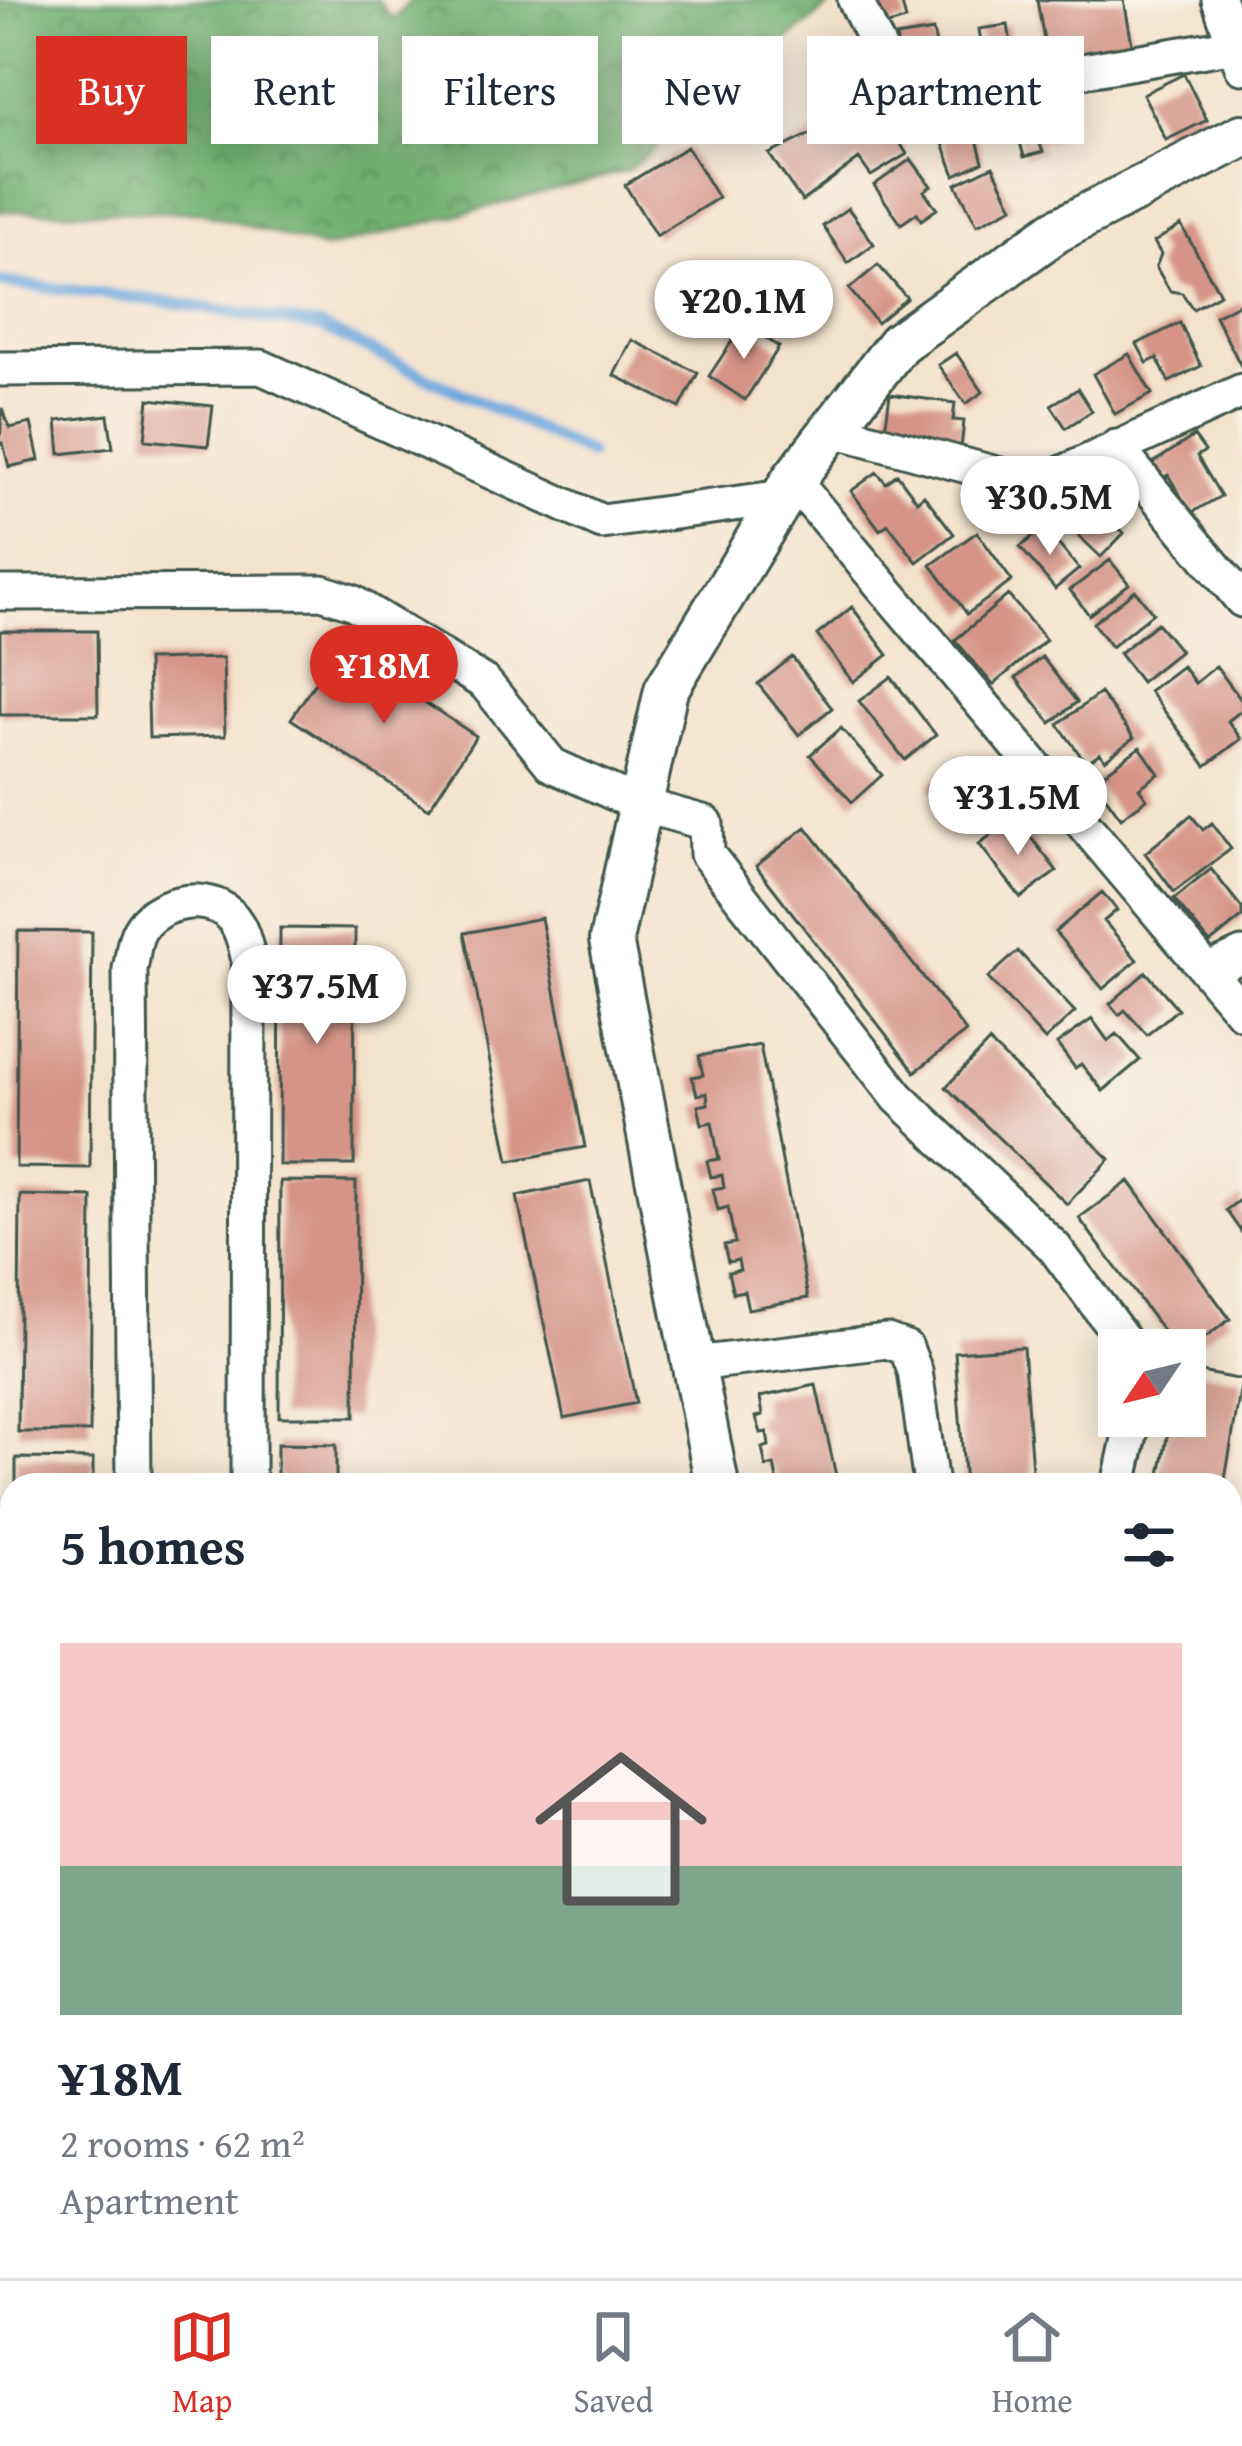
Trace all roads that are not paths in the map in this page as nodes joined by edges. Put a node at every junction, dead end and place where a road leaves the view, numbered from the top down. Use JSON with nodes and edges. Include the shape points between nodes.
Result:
{"nodes":[{"id":1,"x":855,"y":0,"type":"edge"},
{"id":2,"x":1219,"y":0,"type":"edge"},
{"id":3,"x":1238,"y":56,"type":"edge"},
{"id":4,"x":1242,"y":136,"type":"edge"},
{"id":5,"x":0,"y":369,"type":"edge"},
{"id":6,"x":1242,"y":392,"type":"edge"},
{"id":7,"x":831,"y":429,"type":"junction"},
{"id":8,"x":1116,"y":447,"type":"junction"},
{"id":9,"x":789,"y":489,"type":"junction"},
{"id":10,"x":0,"y":593,"type":"edge"},
{"id":11,"x":1240,"y":594,"type":"edge"},
{"id":12,"x":638,"y":804,"type":"junction"},
{"id":13,"x":1242,"y":955,"type":"edge"},
{"id":14,"x":1208,"y":971,"type":"junction"},
{"id":15,"x":1242,"y":1012,"type":"edge"},
{"id":16,"x":1115,"y":1329,"type":"edge"},
{"id":17,"x":695,"y":1364,"type":"junction"},
{"id":18,"x":1129,"y":1437,"type":"edge"},
{"id":19,"x":134,"y":1473,"type":"edge"},
{"id":20,"x":248,"y":1473,"type":"edge"},
{"id":21,"x":715,"y":1473,"type":"edge"},
{"id":22,"x":929,"y":1473,"type":"edge"},
{"id":23,"x":1122,"y":1473,"type":"edge"}],
"edges":[{"from":1,"to":3,"type":"street","via":[[905,101]]},
{"from":2,"to":3,"type":"street"},
{"from":4,"to":7,"type":"street","via":[[1056,230],[899,343]]},
{"from":5,"to":9,"type":"street","via":[[261,367],[602,522]]},
{"from":6,"to":8,"type":"street"},
{"from":7,"to":8,"type":"street","via":[[1037,485]]},
{"from":7,"to":9,"type":"street"},
{"from":8,"to":11,"type":"street"},
{"from":9,"to":12,"type":"street","via":[[666,690]]},
{"from":9,"to":14,"type":"street"},
{"from":10,"to":12,"type":"street","via":[[322,592],[485,683],[551,765]]},
{"from":12,"to":16,"type":"street","via":[[706,823],[707,854],[898,1097],[1054,1247]]},
{"from":12,"to":17,"type":"street","via":[[611,940]]},
{"from":13,"to":14,"type":"street"},
{"from":14,"to":15,"type":"street"},
{"from":17,"to":21,"type":"street"},
{"from":17,"to":22,"type":"street","via":[[886,1341],[906,1348]]},
{"from":18,"to":23,"type":"street"},
{"from":19,"to":20,"type":"street","via":[[130,969],[139,930],[164,908],[191,901],[224,910],[242,932],[249,961]]}]}
